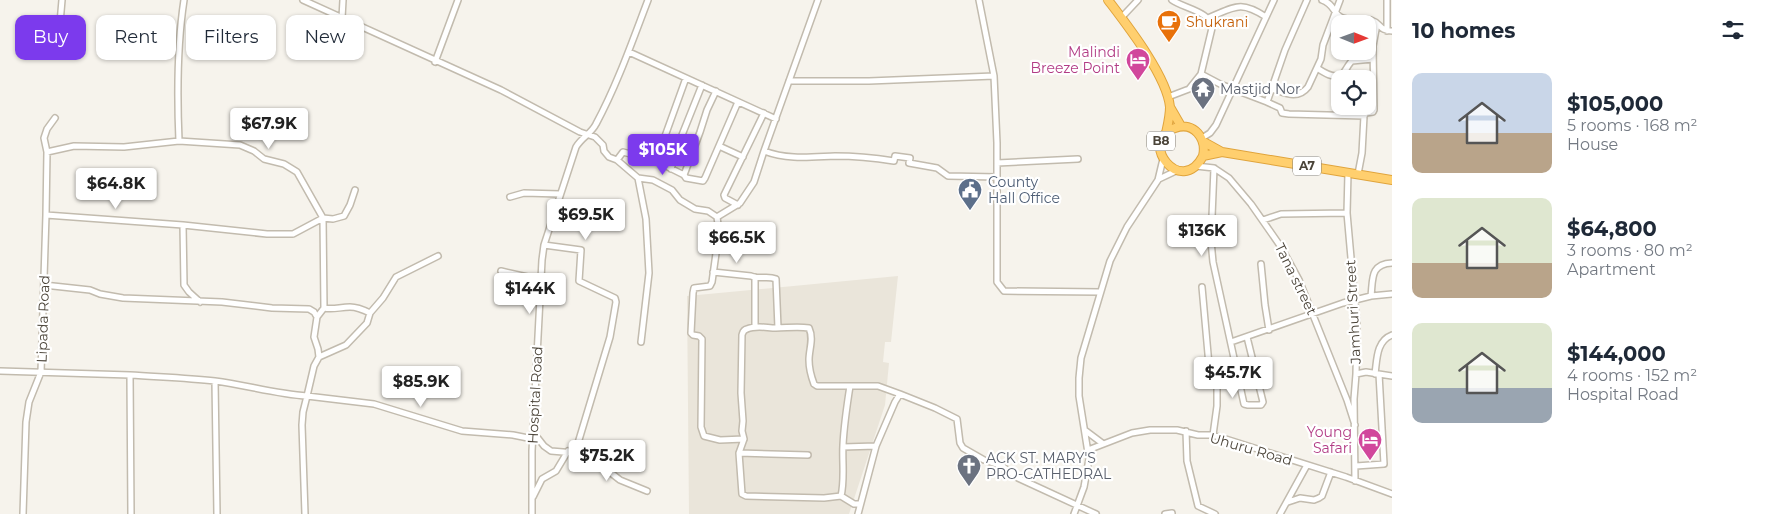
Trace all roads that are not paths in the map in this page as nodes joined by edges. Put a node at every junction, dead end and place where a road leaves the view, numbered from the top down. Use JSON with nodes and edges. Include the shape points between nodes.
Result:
{"nodes":[{"id":1,"x":62,"y":0,"type":"edge"},
{"id":2,"x":184,"y":0,"type":"edge"},
{"id":3,"x":303,"y":0,"type":"edge"},
{"id":4,"x":343,"y":0,"type":"edge"},
{"id":5,"x":458,"y":0,"type":"edge"},
{"id":6,"x":648,"y":0,"type":"edge"},
{"id":7,"x":818,"y":0,"type":"edge"},
{"id":8,"x":979,"y":0,"type":"edge"},
{"id":9,"x":1108,"y":0,"type":"edge"},
{"id":10,"x":1138,"y":0,"type":"edge"},
{"id":11,"x":1172,"y":0,"type":"edge"},
{"id":12,"x":1274,"y":0,"type":"edge"},
{"id":13,"x":1307,"y":0,"type":"edge"},
{"id":14,"x":1322,"y":0,"type":"edge"},
{"id":15,"x":1340,"y":0,"type":"edge"},
{"id":16,"x":1387,"y":0,"type":"edge"},
{"id":17,"x":1336,"y":12,"type":"junction"},
{"id":18,"x":61,"y":15,"type":"edge"},
{"id":19,"x":336,"y":15,"type":"edge"},
{"id":20,"x":342,"y":15,"type":"edge"},
{"id":21,"x":1340,"y":15,"type":"edge"},
{"id":22,"x":1266,"y":17,"type":"junction"},
{"id":23,"x":1122,"y":18,"type":"junction"},
{"id":24,"x":1208,"y":18,"type":"junction"},
{"id":25,"x":1376,"y":24,"type":"edge"},
{"id":26,"x":364,"y":28,"type":"edge"},
{"id":27,"x":1390,"y":31,"type":"edge"},
{"id":28,"x":629,"y":52,"type":"junction"},
{"id":29,"x":1362,"y":60,"type":"edge"},
{"id":30,"x":1373,"y":60,"type":"edge"},
{"id":31,"x":435,"y":62,"type":"junction"},
{"id":32,"x":1317,"y":68,"type":"junction"},
{"id":33,"x":1201,"y":74,"type":"junction"},
{"id":34,"x":994,"y":76,"type":"junction"},
{"id":35,"x":686,"y":78,"type":"junction"},
{"id":36,"x":789,"y":81,"type":"junction"},
{"id":37,"x":702,"y":84,"type":"junction"},
{"id":38,"x":1232,"y":88,"type":"junction"},
{"id":39,"x":1272,"y":90,"type":"junction"},
{"id":40,"x":716,"y":91,"type":"junction"},
{"id":41,"x":1168,"y":97,"type":"junction"},
{"id":42,"x":738,"y":102,"type":"junction"},
{"id":43,"x":1267,"y":102,"type":"junction"},
{"id":44,"x":1170,"y":107,"type":"junction"},
{"id":45,"x":764,"y":113,"type":"junction"},
{"id":46,"x":1364,"y":116,"type":"junction"},
{"id":47,"x":54,"y":118,"type":"dead end"},
{"id":48,"x":776,"y":119,"type":"junction"},
{"id":49,"x":1181,"y":126,"type":"junction"},
{"id":50,"x":1166,"y":133,"type":"junction"},
{"id":51,"x":586,"y":135,"type":"junction"},
{"id":52,"x":1203,"y":140,"type":"junction"},
{"id":53,"x":179,"y":142,"type":"junction"},
{"id":54,"x":719,"y":146,"type":"junction"},
{"id":55,"x":764,"y":151,"type":"junction"},
{"id":56,"x":47,"y":152,"type":"junction"},
{"id":57,"x":1222,"y":152,"type":"junction"},
{"id":58,"x":1203,"y":156,"type":"junction"},
{"id":59,"x":743,"y":157,"type":"junction"},
{"id":60,"x":1078,"y":159,"type":"dead end"},
{"id":61,"x":1163,"y":159,"type":"junction"},
{"id":62,"x":617,"y":160,"type":"junction"},
{"id":63,"x":656,"y":161,"type":"junction"},
{"id":64,"x":997,"y":163,"type":"junction"},
{"id":65,"x":1196,"y":166,"type":"junction"},
{"id":66,"x":671,"y":168,"type":"junction"},
{"id":67,"x":1214,"y":168,"type":"junction"},
{"id":68,"x":1178,"y":170,"type":"junction"},
{"id":69,"x":1348,"y":173,"type":"junction"},
{"id":70,"x":1358,"y":174,"type":"junction"},
{"id":71,"x":684,"y":175,"type":"junction"},
{"id":72,"x":997,"y":177,"type":"junction"},
{"id":73,"x":638,"y":178,"type":"junction"},
{"id":74,"x":1158,"y":180,"type":"junction"},
{"id":75,"x":1392,"y":180,"type":"edge"},
{"id":76,"x":356,"y":190,"type":"dead end"},
{"id":77,"x":560,"y":194,"type":"junction"},
{"id":78,"x":510,"y":197,"type":"dead end"},
{"id":79,"x":738,"y":205,"type":"junction"},
{"id":80,"x":1347,"y":213,"type":"junction"},
{"id":81,"x":46,"y":215,"type":"junction"},
{"id":82,"x":717,"y":217,"type":"junction"},
{"id":83,"x":323,"y":218,"type":"junction"},
{"id":84,"x":1264,"y":220,"type":"junction"},
{"id":85,"x":183,"y":225,"type":"junction"},
{"id":86,"x":544,"y":245,"type":"junction"},
{"id":87,"x":438,"y":256,"type":"dead end"},
{"id":88,"x":1392,"y":263,"type":"edge"},
{"id":89,"x":1261,"y":264,"type":"dead end"},
{"id":90,"x":501,"y":271,"type":"dead end"},
{"id":91,"x":713,"y":272,"type":"junction"},
{"id":92,"x":755,"y":278,"type":"junction"},
{"id":93,"x":541,"y":280,"type":"junction"},
{"id":94,"x":44,"y":285,"type":"junction"},
{"id":95,"x":1202,"y":287,"type":"dead end"},
{"id":96,"x":1100,"y":292,"type":"junction"},
{"id":97,"x":1392,"y":294,"type":"edge"},
{"id":98,"x":1372,"y":296,"type":"junction"},
{"id":99,"x":1354,"y":301,"type":"junction"},
{"id":100,"x":200,"y":302,"type":"junction"},
{"id":101,"x":324,"y":308,"type":"junction"},
{"id":102,"x":370,"y":313,"type":"junction"},
{"id":103,"x":1313,"y":313,"type":"junction"},
{"id":104,"x":317,"y":317,"type":"junction"},
{"id":105,"x":755,"y":327,"type":"junction"},
{"id":106,"x":778,"y":328,"type":"junction"},
{"id":107,"x":1270,"y":330,"type":"junction"},
{"id":108,"x":1392,"y":335,"type":"edge"},
{"id":109,"x":1247,"y":337,"type":"junction"},
{"id":110,"x":641,"y":342,"type":"dead end"},
{"id":111,"x":1231,"y":342,"type":"junction"},
{"id":112,"x":319,"y":357,"type":"junction"},
{"id":113,"x":0,"y":371,"type":"edge"},
{"id":114,"x":41,"y":372,"type":"junction"},
{"id":115,"x":1356,"y":374,"type":"junction"},
{"id":116,"x":1377,"y":374,"type":"junction"},
{"id":117,"x":130,"y":375,"type":"junction"},
{"id":118,"x":1392,"y":376,"type":"edge"},
{"id":119,"x":215,"y":381,"type":"junction"},
{"id":120,"x":850,"y":386,"type":"junction"},
{"id":121,"x":900,"y":394,"type":"junction"},
{"id":122,"x":307,"y":396,"type":"junction"},
{"id":123,"x":1354,"y":399,"type":"junction"},
{"id":124,"x":1347,"y":400,"type":"junction"},
{"id":125,"x":1355,"y":425,"type":"junction"},
{"id":126,"x":1085,"y":430,"type":"junction"},
{"id":127,"x":533,"y":431,"type":"junction"},
{"id":128,"x":1186,"y":431,"type":"junction"},
{"id":129,"x":1212,"y":436,"type":"junction"},
{"id":130,"x":533,"y":439,"type":"junction"},
{"id":131,"x":744,"y":439,"type":"junction"},
{"id":132,"x":1102,"y":444,"type":"junction"},
{"id":133,"x":843,"y":446,"type":"junction"},
{"id":134,"x":876,"y":446,"type":"junction"},
{"id":135,"x":1088,"y":448,"type":"junction"},
{"id":136,"x":568,"y":451,"type":"junction"},
{"id":137,"x":576,"y":453,"type":"junction"},
{"id":138,"x":739,"y":453,"type":"junction"},
{"id":139,"x":808,"y":455,"type":"dead end"},
{"id":140,"x":1089,"y":459,"type":"junction"},
{"id":141,"x":1307,"y":465,"type":"junction"},
{"id":142,"x":1356,"y":466,"type":"junction"},
{"id":143,"x":1331,"y":472,"type":"junction"},
{"id":144,"x":1355,"y":481,"type":"junction"},
{"id":145,"x":647,"y":491,"type":"dead end"},
{"id":146,"x":1392,"y":494,"type":"edge"},
{"id":147,"x":842,"y":496,"type":"junction"},
{"id":148,"x":532,"y":499,"type":"junction"},
{"id":149,"x":1288,"y":502,"type":"junction"},
{"id":150,"x":860,"y":504,"type":"junction"},
{"id":151,"x":1078,"y":506,"type":"junction"},
{"id":152,"x":1172,"y":513,"type":"edge"},
{"id":153,"x":23,"y":514,"type":"edge"},
{"id":154,"x":131,"y":514,"type":"edge"},
{"id":155,"x":217,"y":514,"type":"edge"},
{"id":156,"x":305,"y":514,"type":"edge"},
{"id":157,"x":532,"y":514,"type":"edge"},
{"id":158,"x":858,"y":514,"type":"edge"},
{"id":159,"x":1074,"y":514,"type":"edge"},
{"id":160,"x":1096,"y":514,"type":"edge"},
{"id":161,"x":1165,"y":514,"type":"edge"},
{"id":162,"x":1215,"y":514,"type":"edge"},
{"id":163,"x":1280,"y":514,"type":"edge"}],
"edges":[{"from":1,"to":18,"type":"street"},
{"from":2,"to":53,"type":"street","via":[[179,69]]},
{"from":3,"to":19,"type":"street"},
{"from":4,"to":20,"type":"street"},
{"from":5,"to":31,"type":"street"},
{"from":6,"to":28,"type":"street","name":"Hospital Road"},
{"from":7,"to":36,"type":"street"},
{"from":8,"to":34,"type":"street"},
{"from":9,"to":23,"type":"highway"},
{"from":10,"to":23,"type":"street"},
{"from":11,"to":24,"type":"street"},
{"from":12,"to":22,"type":"street"},
{"from":13,"to":39,"type":"street"},
{"from":14,"to":17,"type":"street","via":[[1329,2]]},
{"from":15,"to":17,"type":"street"},
{"from":16,"to":27,"type":"street"},
{"from":17,"to":21,"type":"street"},
{"from":17,"to":32,"type":"street"},
{"from":22,"to":24,"type":"street","via":[[1254,8],[1244,6]]},
{"from":22,"to":38,"type":"street"},
{"from":23,"to":41,"type":"highway","via":[[1151,62]]},
{"from":24,"to":33,"type":"street","via":[[1212,28]]},
{"from":25,"to":27,"type":"street"},
{"from":26,"to":31,"type":"street"},
{"from":28,"to":35,"type":"street"},
{"from":28,"to":51,"type":"street","name":"Hospital Road","via":[[595,126]]},
{"from":29,"to":32,"type":"street","via":[[1352,61],[1340,75],[1326,74]]},
{"from":30,"to":46,"type":"street","via":[[1374,110]]},
{"from":31,"to":51,"type":"street","via":[[501,90]]},
{"from":32,"to":39,"type":"street","via":[[1308,87],[1300,93],[1291,95]]},
{"from":33,"to":38,"type":"street"},
{"from":33,"to":41,"type":"street","via":[[1190,89]]},
{"from":34,"to":36,"type":"street"},
{"from":34,"to":64,"type":"street"},
{"from":35,"to":37,"type":"street"},
{"from":35,"to":63,"type":"street"},
{"from":36,"to":48,"type":"street"},
{"from":37,"to":40,"type":"street"},
{"from":37,"to":66,"type":"street"},
{"from":38,"to":43,"type":"street"},
{"from":38,"to":52,"type":"street","via":[[1213,129]]},
{"from":39,"to":43,"type":"street"},
{"from":40,"to":42,"type":"street"},
{"from":40,"to":71,"type":"street"},
{"from":41,"to":44,"type":"highway"},
{"from":42,"to":45,"type":"street"},
{"from":42,"to":54,"type":"street"},
{"from":43,"to":46,"type":"street","via":[[1280,108],[1282,113]]},
{"from":44,"to":49,"type":"highway"},
{"from":44,"to":50,"type":"highway"},
{"from":45,"to":48,"type":"street"},
{"from":45,"to":59,"type":"street"},
{"from":46,"to":70,"type":"street"},
{"from":47,"to":56,"type":"street","name":"Lipada Road","via":[[45,134]]},
{"from":48,"to":55,"type":"street"},
{"from":49,"to":50,"type":"highway","number":"B8"},
{"from":49,"to":52,"type":"highway","number":"B8","via":[[1197,131]]},
{"from":50,"to":61,"type":"highway","number":"B8","via":[[1160,146]]},
{"from":51,"to":62,"type":"street","via":[[595,136],[603,145],[604,152]]},
{"from":51,"to":77,"type":"street","name":"Hospital Road","via":[[576,147]]},
{"from":52,"to":57,"type":"highway","number":"A7"},
{"from":52,"to":58,"type":"highway"},
{"from":53,"to":56,"type":"street","via":[[124,147],[74,146]]},
{"from":53,"to":83,"type":"street","via":[[240,145],[264,159],[284,164],[297,172]]},
{"from":54,"to":59,"type":"street"},
{"from":54,"to":71,"type":"street","via":[[703,180]]},
{"from":55,"to":72,"type":"street","via":[[795,158],[837,156],[894,161],[895,156],[910,158],[909,163],[936,168],[948,176]]},
{"from":55,"to":79,"type":"street","via":[[754,182]]},
{"from":56,"to":81,"type":"street","name":"Lipada Road"},
{"from":57,"to":58,"type":"highway","number":"A7"},
{"from":57,"to":69,"type":"highway","number":"A7"},
{"from":58,"to":65,"type":"highway"},
{"from":59,"to":79,"type":"street","via":[[724,195]]},
{"from":60,"to":64,"type":"street"},
{"from":61,"to":68,"type":"highway","number":"B8","via":[[1169,167]]},
{"from":61,"to":74,"type":"street"},
{"from":62,"to":63,"type":"street","via":[[625,152]]},
{"from":62,"to":73,"type":"street"},
{"from":63,"to":66,"type":"street"},
{"from":64,"to":72,"type":"street"},
{"from":65,"to":67,"type":"street"},
{"from":65,"to":68,"type":"highway","number":"B8"},
{"from":66,"to":71,"type":"street"},
{"from":67,"to":84,"type":"street","name":"Tana street","via":[[1234,184]]},
{"from":67,"to":111,"type":"street","via":[[1211,252]]},
{"from":68,"to":74,"type":"street"},
{"from":69,"to":70,"type":"highway","number":"A7"},
{"from":69,"to":80,"type":"street","name":"Jamhuri Street"},
{"from":70,"to":75,"type":"highway","number":"A7"},
{"from":72,"to":96,"type":"street","via":[[997,282],[1001,289]]},
{"from":73,"to":82,"type":"street","via":[[653,180],[672,190],[680,200],[695,209]]},
{"from":73,"to":110,"type":"street","via":[[646,219],[649,273]]},
{"from":74,"to":96,"type":"street","via":[[1115,250]]},
{"from":76,"to":83,"type":"street","via":[[344,216]]},
{"from":77,"to":78,"type":"street","via":[[524,193]]},
{"from":77,"to":86,"type":"street","name":"Hospital Road"},
{"from":79,"to":82,"type":"street"},
{"from":80,"to":84,"type":"street","via":[[1281,214]]},
{"from":80,"to":99,"type":"street","name":"Jamhuri Street"},
{"from":81,"to":85,"type":"street"},
{"from":81,"to":94,"type":"street","name":"Lipada Road"},
{"from":82,"to":91,"type":"street","via":[[719,232]]},
{"from":83,"to":85,"type":"street","via":[[293,234]]},
{"from":83,"to":101,"type":"street"},
{"from":84,"to":103,"type":"street","name":"Tana street","via":[[1290,262]]},
{"from":85,"to":100,"type":"street","via":[[184,285]]},
{"from":86,"to":93,"type":"street","name":"Hospital Road"},
{"from":86,"to":137,"type":"street","via":[[582,250],[579,282],[615,298],[616,302],[610,337]]},
{"from":87,"to":102,"type":"street","via":[[396,277]]},
{"from":88,"to":98,"type":"street","via":[[1382,264],[1376,269]]},
{"from":89,"to":107,"type":"street","via":[[1264,305]]},
{"from":90,"to":93,"type":"street"},
{"from":91,"to":92,"type":"street"},
{"from":91,"to":131,"type":"street","via":[[710,286],[694,288],[693,293],[691,333],[702,339],[701,427],[704,436],[720,440]]},
{"from":92,"to":105,"type":"street"},
{"from":92,"to":106,"type":"street","via":[[769,276],[776,279]]},
{"from":93,"to":127,"type":"street","name":"Hospital Road"},
{"from":94,"to":100,"type":"street","via":[[90,290],[122,298]]},
{"from":94,"to":114,"type":"street","name":"Lipada Road"},
{"from":95,"to":129,"type":"street","via":[[1210,365],[1217,382]]},
{"from":96,"to":126,"type":"street","via":[[1080,365],[1079,396]]},
{"from":97,"to":98,"type":"street"},
{"from":98,"to":99,"type":"street"},
{"from":99,"to":103,"type":"street"},
{"from":99,"to":115,"type":"street","name":"Jamhuri Street"},
{"from":100,"to":104,"type":"street","via":[[308,309]]},
{"from":101,"to":102,"type":"street","via":[[349,307]]},
{"from":101,"to":104,"type":"street"},
{"from":102,"to":112,"type":"street","via":[[367,323],[346,345]]},
{"from":103,"to":107,"type":"street"},
{"from":103,"to":124,"type":"street","name":"Tana street"},
{"from":104,"to":112,"type":"street","via":[[314,336]]},
{"from":105,"to":106,"type":"street"},
{"from":105,"to":131,"type":"street","via":[[745,330],[742,335],[740,393]]},
{"from":106,"to":120,"type":"street","via":[[809,328],[812,340],[809,358],[814,384]]},
{"from":107,"to":109,"type":"street"},
{"from":108,"to":116,"type":"street","via":[[1384,339],[1378,350]]},
{"from":109,"to":111,"type":"street"},
{"from":109,"to":111,"type":"street","via":[[1263,402],[1261,405],[1244,404]]},
{"from":112,"to":122,"type":"street"},
{"from":113,"to":114,"type":"street"},
{"from":114,"to":117,"type":"street"},
{"from":114,"to":153,"type":"street","name":"Lipada Road","via":[[26,422]]},
{"from":115,"to":116,"type":"street"},
{"from":115,"to":123,"type":"street","name":"Jamhuri Street"},
{"from":116,"to":118,"type":"street"},
{"from":116,"to":142,"type":"street","via":[[1384,464]]},
{"from":117,"to":119,"type":"street"},
{"from":117,"to":154,"type":"street"},
{"from":119,"to":122,"type":"street"},
{"from":119,"to":155,"type":"street"},
{"from":120,"to":121,"type":"street","via":[[882,387]]},
{"from":120,"to":133,"type":"street"},
{"from":121,"to":134,"type":"street"},
{"from":121,"to":151,"type":"street","via":[[957,419],[963,448]]},
{"from":122,"to":130,"type":"street","via":[[374,404],[462,431]]},
{"from":122,"to":156,"type":"street","via":[[302,426]]},
{"from":123,"to":124,"type":"street"},
{"from":123,"to":125,"type":"street","name":"Jamhuri Street"},
{"from":124,"to":125,"type":"street","name":"Tana street"},
{"from":125,"to":142,"type":"street","name":"Jamhuri Street"},
{"from":126,"to":132,"type":"street"},
{"from":126,"to":135,"type":"street"},
{"from":127,"to":130,"type":"street","name":"Hospital Road"},
{"from":127,"to":136,"type":"street","via":[[551,451]]},
{"from":128,"to":129,"type":"street","name":"Uhuru Road"},
{"from":128,"to":132,"type":"street","name":"Uhuru Road","via":[[1150,430]]},
{"from":128,"to":162,"type":"street","via":[[1187,461],[1198,506]]},
{"from":129,"to":141,"type":"street","name":"Uhuru Road"},
{"from":130,"to":148,"type":"street","name":"Hospital Road"},
{"from":131,"to":138,"type":"street"},
{"from":132,"to":135,"type":"street","name":"Uhuru Road"},
{"from":132,"to":140,"type":"street"},
{"from":133,"to":134,"type":"street"},
{"from":133,"to":147,"type":"street"},
{"from":134,"to":150,"type":"street"},
{"from":135,"to":140,"type":"street"},
{"from":136,"to":137,"type":"street"},
{"from":136,"to":148,"type":"street","via":[[556,471],[542,479]]},
{"from":137,"to":145,"type":"street","via":[[593,459],[620,480]]},
{"from":138,"to":139,"type":"street"},
{"from":138,"to":147,"type":"street","via":[[744,496]]},
{"from":140,"to":151,"type":"street"},
{"from":141,"to":143,"type":"street","name":"Uhuru Road"},
{"from":141,"to":149,"type":"street"},
{"from":142,"to":144,"type":"street","name":"Jamhuri Street"},
{"from":143,"to":144,"type":"street","name":"Uhuru Road"},
{"from":143,"to":149,"type":"street","via":[[1322,496],[1314,500],[1300,498]]},
{"from":144,"to":146,"type":"street","name":"Uhuru Road"},
{"from":147,"to":150,"type":"street"},
{"from":148,"to":157,"type":"street","name":"Hospital Road"},
{"from":149,"to":163,"type":"street"},
{"from":150,"to":158,"type":"street"},
{"from":151,"to":159,"type":"street"},
{"from":151,"to":160,"type":"street"},
{"from":152,"to":161,"type":"street"}]}
